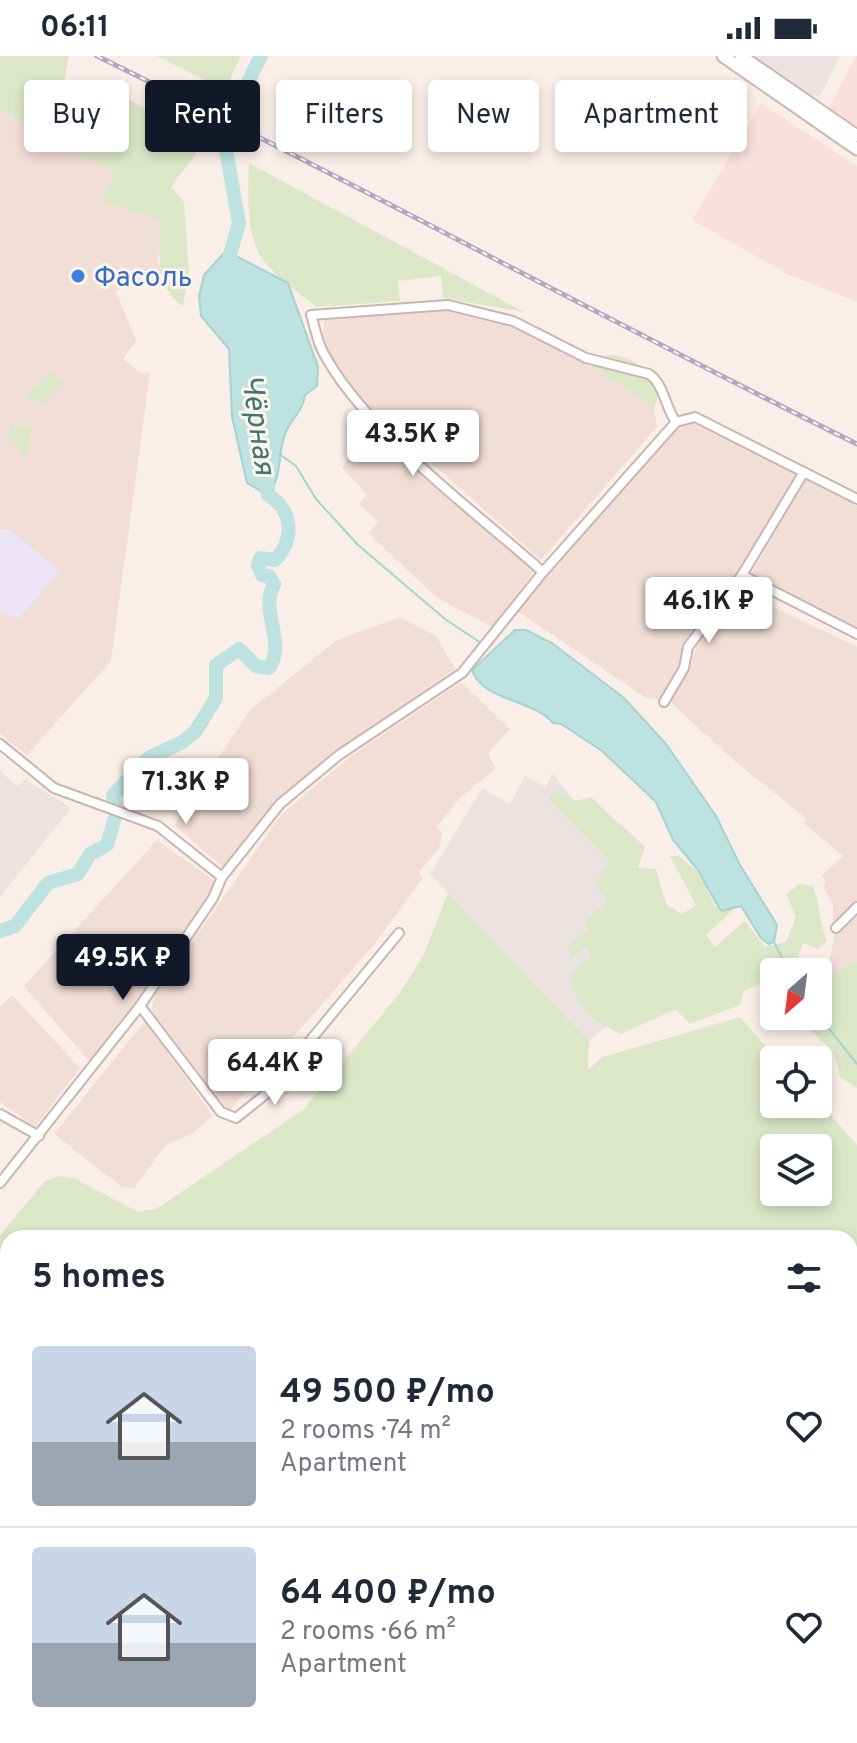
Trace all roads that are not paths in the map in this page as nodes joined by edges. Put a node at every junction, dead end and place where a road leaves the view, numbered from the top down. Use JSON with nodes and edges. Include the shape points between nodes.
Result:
{"nodes":[{"id":1,"x":723,"y":56,"type":"edge"},
{"id":2,"x":741,"y":56,"type":"edge"},
{"id":3,"x":857,"y":136,"type":"edge"},
{"id":4,"x":857,"y":149,"type":"edge"},
{"id":5,"x":676,"y":422,"type":"junction"},
{"id":6,"x":804,"y":472,"type":"junction"},
{"id":7,"x":857,"y":499,"type":"edge"},
{"id":8,"x":543,"y":572,"type":"junction"},
{"id":9,"x":742,"y":575,"type":"junction"},
{"id":10,"x":857,"y":634,"type":"edge"},
{"id":11,"x":664,"y":702,"type":"dead end"},
{"id":12,"x":0,"y":744,"type":"edge"},
{"id":13,"x":222,"y":877,"type":"junction"},
{"id":14,"x":857,"y":907,"type":"edge"},
{"id":15,"x":836,"y":928,"type":"dead end"},
{"id":16,"x":399,"y":933,"type":"dead end"},
{"id":17,"x":140,"y":1006,"type":"junction"},
{"id":18,"x":0,"y":1114,"type":"edge"},
{"id":19,"x":39,"y":1136,"type":"junction"},
{"id":20,"x":0,"y":1183,"type":"edge"}],
"edges":[{"from":1,"to":4,"type":"main road"},
{"from":2,"to":3,"type":"main road"},
{"from":5,"to":6,"type":"street","via":[[695,417]]},
{"from":5,"to":8,"type":"street"},
{"from":5,"to":8,"type":"street","via":[[657,379],[649,374],[586,358],[513,321],[448,305],[311,315],[322,350],[354,399]]},
{"from":6,"to":7,"type":"street"},
{"from":6,"to":9,"type":"street"},
{"from":8,"to":13,"type":"street","via":[[462,673],[339,755],[288,796]]},
{"from":9,"to":10,"type":"street"},
{"from":9,"to":11,"type":"street","via":[[688,647],[684,668]]},
{"from":12,"to":13,"type":"street","via":[[54,788],[127,812],[173,836]]},
{"from":13,"to":17,"type":"street"},
{"from":14,"to":15,"type":"street"},
{"from":16,"to":17,"type":"street","via":[[266,1094],[236,1118],[221,1112]]},
{"from":17,"to":19,"type":"street"},
{"from":18,"to":19,"type":"street"},
{"from":19,"to":20,"type":"street"}]}
